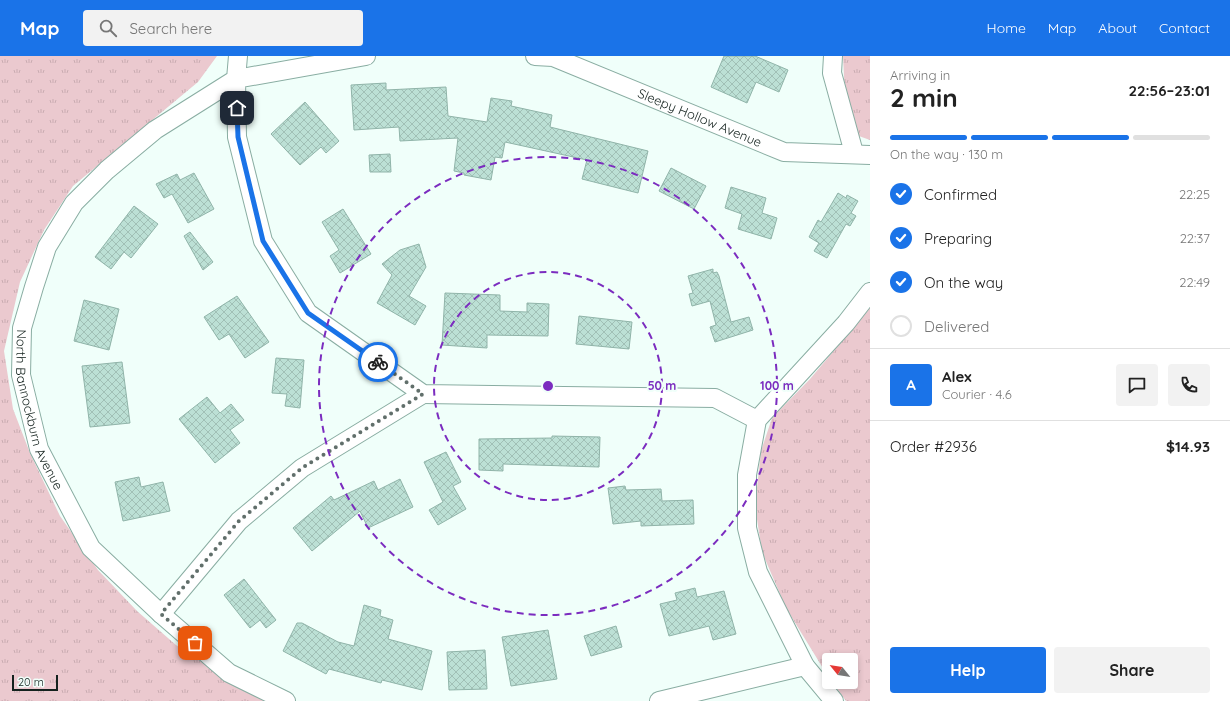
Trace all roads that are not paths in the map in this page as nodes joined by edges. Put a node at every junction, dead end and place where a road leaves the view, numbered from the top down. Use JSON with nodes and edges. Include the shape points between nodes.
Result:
{"nodes":[{"id":1,"x":238,"y":56,"type":"edge"},
{"id":2,"x":366,"y":56,"type":"edge"},
{"id":3,"x":535,"y":56,"type":"edge"},
{"id":4,"x":833,"y":56,"type":"edge"},
{"id":5,"x":553,"y":57,"type":"edge"},
{"id":6,"x":236,"y":79,"type":"junction"},
{"id":7,"x":862,"y":154,"type":"edge"},
{"id":8,"x":870,"y":292,"type":"edge"},
{"id":9,"x":423,"y":394,"type":"junction"},
{"id":10,"x":757,"y":420,"type":"junction"},
{"id":11,"x":161,"y":614,"type":"junction"},
{"id":12,"x":805,"y":666,"type":"junction"},
{"id":13,"x":286,"y":701,"type":"edge"},
{"id":14,"x":659,"y":701,"type":"edge"},
{"id":15,"x":834,"y":701,"type":"edge"}],
"edges":[{"from":1,"to":6,"type":"street"},
{"from":2,"to":6,"type":"street"},
{"from":3,"to":5,"type":"street","name":"Sleepy Hollow Avenue"},
{"from":4,"to":7,"type":"street","via":[[832,73]]},
{"from":5,"to":7,"type":"street","name":"Sleepy Hollow Avenue","via":[[784,152]]},
{"from":6,"to":9,"type":"street","via":[[238,137],[263,241],[308,313]]},
{"from":6,"to":11,"type":"street","name":"North Bannockburn Avenue","via":[[155,130],[107,170],[74,203],[47,247],[22,328],[21,375],[40,449],[91,548]]},
{"from":8,"to":10,"type":"street","via":[[846,323]]},
{"from":9,"to":10,"type":"street","via":[[715,398]]},
{"from":9,"to":11,"type":"street","via":[[302,468],[239,521]]},
{"from":10,"to":12,"type":"street","via":[[747,476],[747,528],[758,572]]},
{"from":11,"to":13,"type":"street","name":"North Bannockburn Avenue","via":[[229,673]]},
{"from":12,"to":14,"type":"street"},
{"from":12,"to":15,"type":"street"}]}
